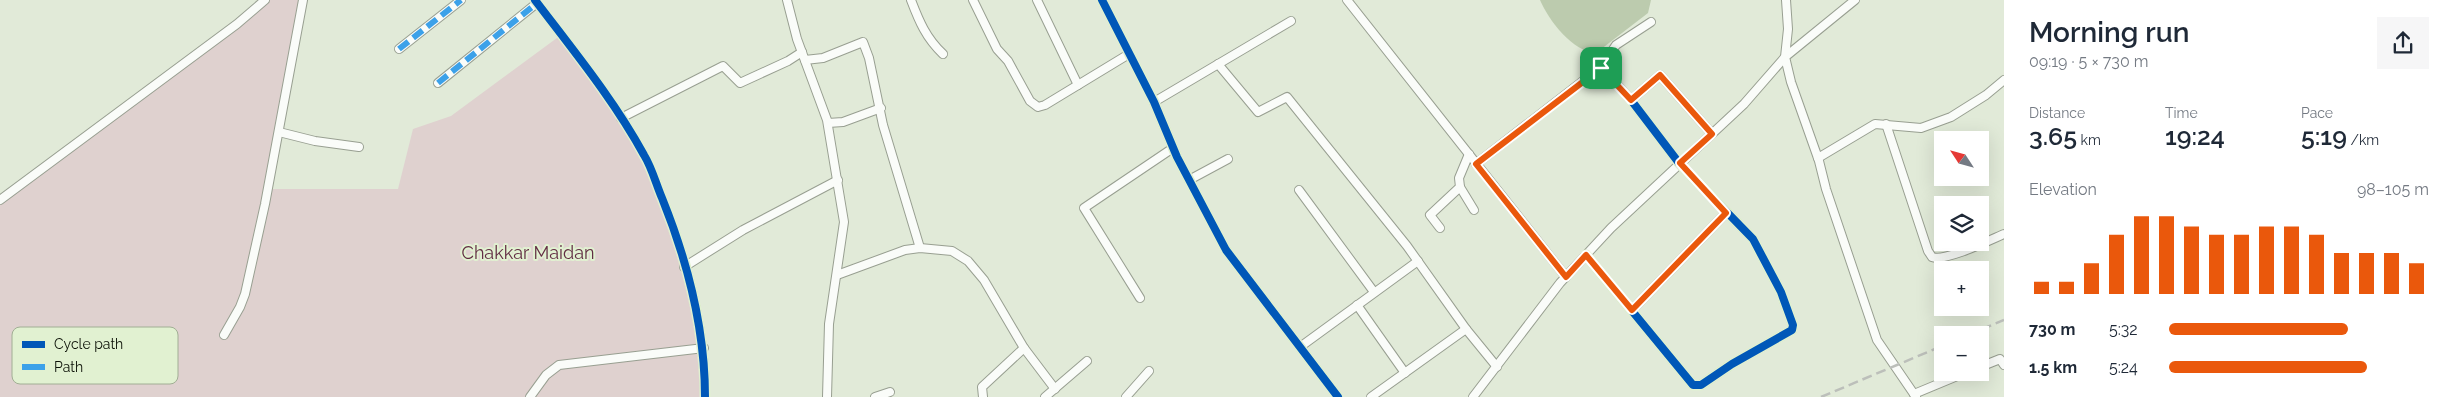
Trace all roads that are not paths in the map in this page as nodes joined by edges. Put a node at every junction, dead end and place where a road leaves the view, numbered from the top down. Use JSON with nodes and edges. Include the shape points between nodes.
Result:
{"nodes":[{"id":1,"x":265,"y":0,"type":"edge"},
{"id":2,"x":303,"y":0,"type":"edge"},
{"id":3,"x":461,"y":0,"type":"edge"},
{"id":4,"x":787,"y":0,"type":"edge"},
{"id":5,"x":911,"y":0,"type":"edge"},
{"id":6,"x":973,"y":0,"type":"edge"},
{"id":7,"x":1037,"y":0,"type":"edge"},
{"id":8,"x":1102,"y":0,"type":"edge"},
{"id":9,"x":1348,"y":0,"type":"edge"},
{"id":10,"x":1786,"y":0,"type":"edge"},
{"id":11,"x":1855,"y":0,"type":"edge"},
{"id":12,"x":536,"y":2,"type":"edge"},
{"id":13,"x":1291,"y":21,"type":"dead end"},
{"id":14,"x":1651,"y":22,"type":"dead end"},
{"id":15,"x":399,"y":50,"type":"dead end"},
{"id":16,"x":802,"y":52,"type":"junction"},
{"id":17,"x":943,"y":54,"type":"dead end"},
{"id":18,"x":1129,"y":54,"type":"junction"},
{"id":19,"x":1785,"y":57,"type":"junction"},
{"id":20,"x":805,"y":60,"type":"junction"},
{"id":21,"x":1218,"y":64,"type":"junction"},
{"id":22,"x":1601,"y":68,"type":"junction"},
{"id":23,"x":2004,"y":80,"type":"edge"},
{"id":24,"x":438,"y":83,"type":"dead end"},
{"id":25,"x":1078,"y":85,"type":"junction"},
{"id":26,"x":1631,"y":100,"type":"junction"},
{"id":27,"x":1154,"y":102,"type":"junction"},
{"id":28,"x":881,"y":108,"type":"junction"},
{"id":29,"x":620,"y":118,"type":"junction"},
{"id":30,"x":828,"y":123,"type":"junction"},
{"id":31,"x":1886,"y":124,"type":"junction"},
{"id":32,"x":279,"y":132,"type":"junction"},
{"id":33,"x":1712,"y":134,"type":"junction"},
{"id":34,"x":359,"y":147,"type":"dead end"},
{"id":35,"x":1173,"y":148,"type":"junction"},
{"id":36,"x":1468,"y":154,"type":"junction"},
{"id":37,"x":1818,"y":158,"type":"junction"},
{"id":38,"x":1228,"y":159,"type":"dead end"},
{"id":39,"x":1680,"y":163,"type":"junction"},
{"id":40,"x":1476,"y":164,"type":"junction"},
{"id":41,"x":838,"y":180,"type":"junction"},
{"id":42,"x":1189,"y":180,"type":"junction"},
{"id":43,"x":1460,"y":187,"type":"junction"},
{"id":44,"x":1299,"y":190,"type":"dead end"},
{"id":45,"x":0,"y":200,"type":"edge"},
{"id":46,"x":1474,"y":210,"type":"dead end"},
{"id":47,"x":1726,"y":213,"type":"junction"},
{"id":48,"x":1440,"y":228,"type":"dead end"},
{"id":49,"x":2004,"y":234,"type":"edge"},
{"id":50,"x":920,"y":248,"type":"junction"},
{"id":51,"x":1586,"y":255,"type":"junction"},
{"id":52,"x":1418,"y":261,"type":"junction"},
{"id":53,"x":684,"y":267,"type":"junction"},
{"id":54,"x":837,"y":275,"type":"junction"},
{"id":55,"x":1566,"y":277,"type":"junction"},
{"id":56,"x":1374,"y":292,"type":"junction"},
{"id":57,"x":1140,"y":298,"type":"dead end"},
{"id":58,"x":1357,"y":305,"type":"junction"},
{"id":59,"x":1632,"y":310,"type":"junction"},
{"id":60,"x":1466,"y":329,"type":"junction"},
{"id":61,"x":224,"y":335,"type":"dead end"},
{"id":62,"x":1300,"y":346,"type":"junction"},
{"id":63,"x":704,"y":348,"type":"junction"},
{"id":64,"x":1024,"y":348,"type":"junction"},
{"id":65,"x":1087,"y":361,"type":"dead end"},
{"id":66,"x":1989,"y":363,"type":"edge"},
{"id":67,"x":2004,"y":365,"type":"edge"},
{"id":68,"x":1497,"y":367,"type":"junction"},
{"id":69,"x":1149,"y":371,"type":"dead end"},
{"id":70,"x":1404,"y":373,"type":"junction"},
{"id":71,"x":1948,"y":381,"type":"edge"},
{"id":72,"x":1055,"y":389,"type":"junction"},
{"id":73,"x":890,"y":392,"type":"dead end"},
{"id":74,"x":1915,"y":396,"type":"edge"},
{"id":75,"x":530,"y":397,"type":"edge"},
{"id":76,"x":705,"y":397,"type":"edge"},
{"id":77,"x":826,"y":397,"type":"edge"},
{"id":78,"x":875,"y":397,"type":"edge"},
{"id":79,"x":983,"y":397,"type":"edge"},
{"id":80,"x":1045,"y":397,"type":"edge"},
{"id":81,"x":1126,"y":397,"type":"edge"},
{"id":82,"x":1338,"y":397,"type":"edge"},
{"id":83,"x":1371,"y":397,"type":"edge"},
{"id":84,"x":1473,"y":397,"type":"edge"}],
"edges":[{"from":1,"to":45,"type":"street"},
{"from":2,"to":32,"type":"street"},
{"from":3,"to":15,"type":"street"},
{"from":4,"to":16,"type":"street"},
{"from":5,"to":17,"type":"street","via":[[926,34]]},
{"from":6,"to":25,"type":"street","via":[[997,49],[1008,61],[1030,101],[1038,107],[1045,105]]},
{"from":7,"to":25,"type":"street"},
{"from":8,"to":18,"type":"street"},
{"from":9,"to":36,"type":"street"},
{"from":10,"to":19,"type":"street","via":[[1788,29]]},
{"from":11,"to":19,"type":"street"},
{"from":12,"to":24,"type":"street"},
{"from":12,"to":29,"type":"street","via":[[598,82]]},
{"from":13,"to":21,"type":"street"},
{"from":14,"to":22,"type":"street","via":[[1616,45]]},
{"from":16,"to":20,"type":"street"},
{"from":16,"to":29,"type":"street","via":[[788,62],[740,83],[723,66]]},
{"from":18,"to":25,"type":"street"},
{"from":18,"to":27,"type":"street"},
{"from":19,"to":33,"type":"street","via":[[1750,98]]},
{"from":19,"to":37,"type":"street"},
{"from":20,"to":28,"type":"street","via":[[823,58],[863,42]]},
{"from":20,"to":30,"type":"street"},
{"from":21,"to":27,"type":"street"},
{"from":21,"to":52,"type":"street","via":[[1258,112],[1287,97]]},
{"from":22,"to":26,"type":"street"},
{"from":22,"to":40,"type":"street"},
{"from":23,"to":31,"type":"street","via":[[1971,105],[1934,124],[1921,128]]},
{"from":26,"to":33,"type":"street","via":[[1660,75]]},
{"from":26,"to":39,"type":"street"},
{"from":27,"to":35,"type":"street"},
{"from":28,"to":30,"type":"street","via":[[843,122]]},
{"from":28,"to":50,"type":"street"},
{"from":29,"to":53,"type":"street","via":[[645,156],[673,227]]},
{"from":30,"to":41,"type":"street"},
{"from":31,"to":37,"type":"street","via":[[1875,124]]},
{"from":31,"to":49,"type":"street","via":[[1924,243],[1932,257],[1950,255]]},
{"from":32,"to":34,"type":"street"},
{"from":32,"to":61,"type":"street","via":[[245,294]]},
{"from":33,"to":39,"type":"street"},
{"from":35,"to":42,"type":"street"},
{"from":35,"to":57,"type":"street","via":[[1084,208]]},
{"from":36,"to":40,"type":"street"},
{"from":36,"to":43,"type":"street"},
{"from":37,"to":74,"type":"street","via":[[1877,340]]},
{"from":38,"to":42,"type":"street"},
{"from":39,"to":47,"type":"street"},
{"from":39,"to":51,"type":"street"},
{"from":40,"to":55,"type":"street"},
{"from":41,"to":53,"type":"street","via":[[743,230]]},
{"from":41,"to":54,"type":"street","via":[[844,222]]},
{"from":42,"to":62,"type":"street","via":[[1226,250]]},
{"from":43,"to":46,"type":"street"},
{"from":43,"to":48,"type":"street","via":[[1430,215]]},
{"from":44,"to":56,"type":"street"},
{"from":47,"to":59,"type":"street"},
{"from":47,"to":59,"type":"street","via":[[1753,239],[1781,292],[1792,330],[1701,385],[1693,385]]},
{"from":50,"to":54,"type":"street","via":[[894,253]]},
{"from":50,"to":64,"type":"street","via":[[952,251],[968,261],[991,289]]},
{"from":51,"to":55,"type":"street"},
{"from":51,"to":59,"type":"street"},
{"from":52,"to":56,"type":"street"},
{"from":52,"to":60,"type":"street"},
{"from":53,"to":63,"type":"street"},
{"from":54,"to":77,"type":"street","via":[[829,324]]},
{"from":55,"to":68,"type":"street"},
{"from":56,"to":58,"type":"street"},
{"from":58,"to":62,"type":"street"},
{"from":58,"to":70,"type":"street"},
{"from":60,"to":68,"type":"street"},
{"from":60,"to":70,"type":"street"},
{"from":62,"to":82,"type":"street"},
{"from":63,"to":75,"type":"street","via":[[559,365],[546,375]]},
{"from":63,"to":76,"type":"street"},
{"from":64,"to":72,"type":"street"},
{"from":64,"to":79,"type":"street","via":[[982,387]]},
{"from":65,"to":72,"type":"street"},
{"from":66,"to":67,"type":"street","via":[[2000,359]]},
{"from":68,"to":84,"type":"street"},
{"from":69,"to":81,"type":"street"},
{"from":70,"to":83,"type":"street"},
{"from":71,"to":74,"type":"street"},
{"from":72,"to":80,"type":"street"},
{"from":73,"to":78,"type":"street"}]}
